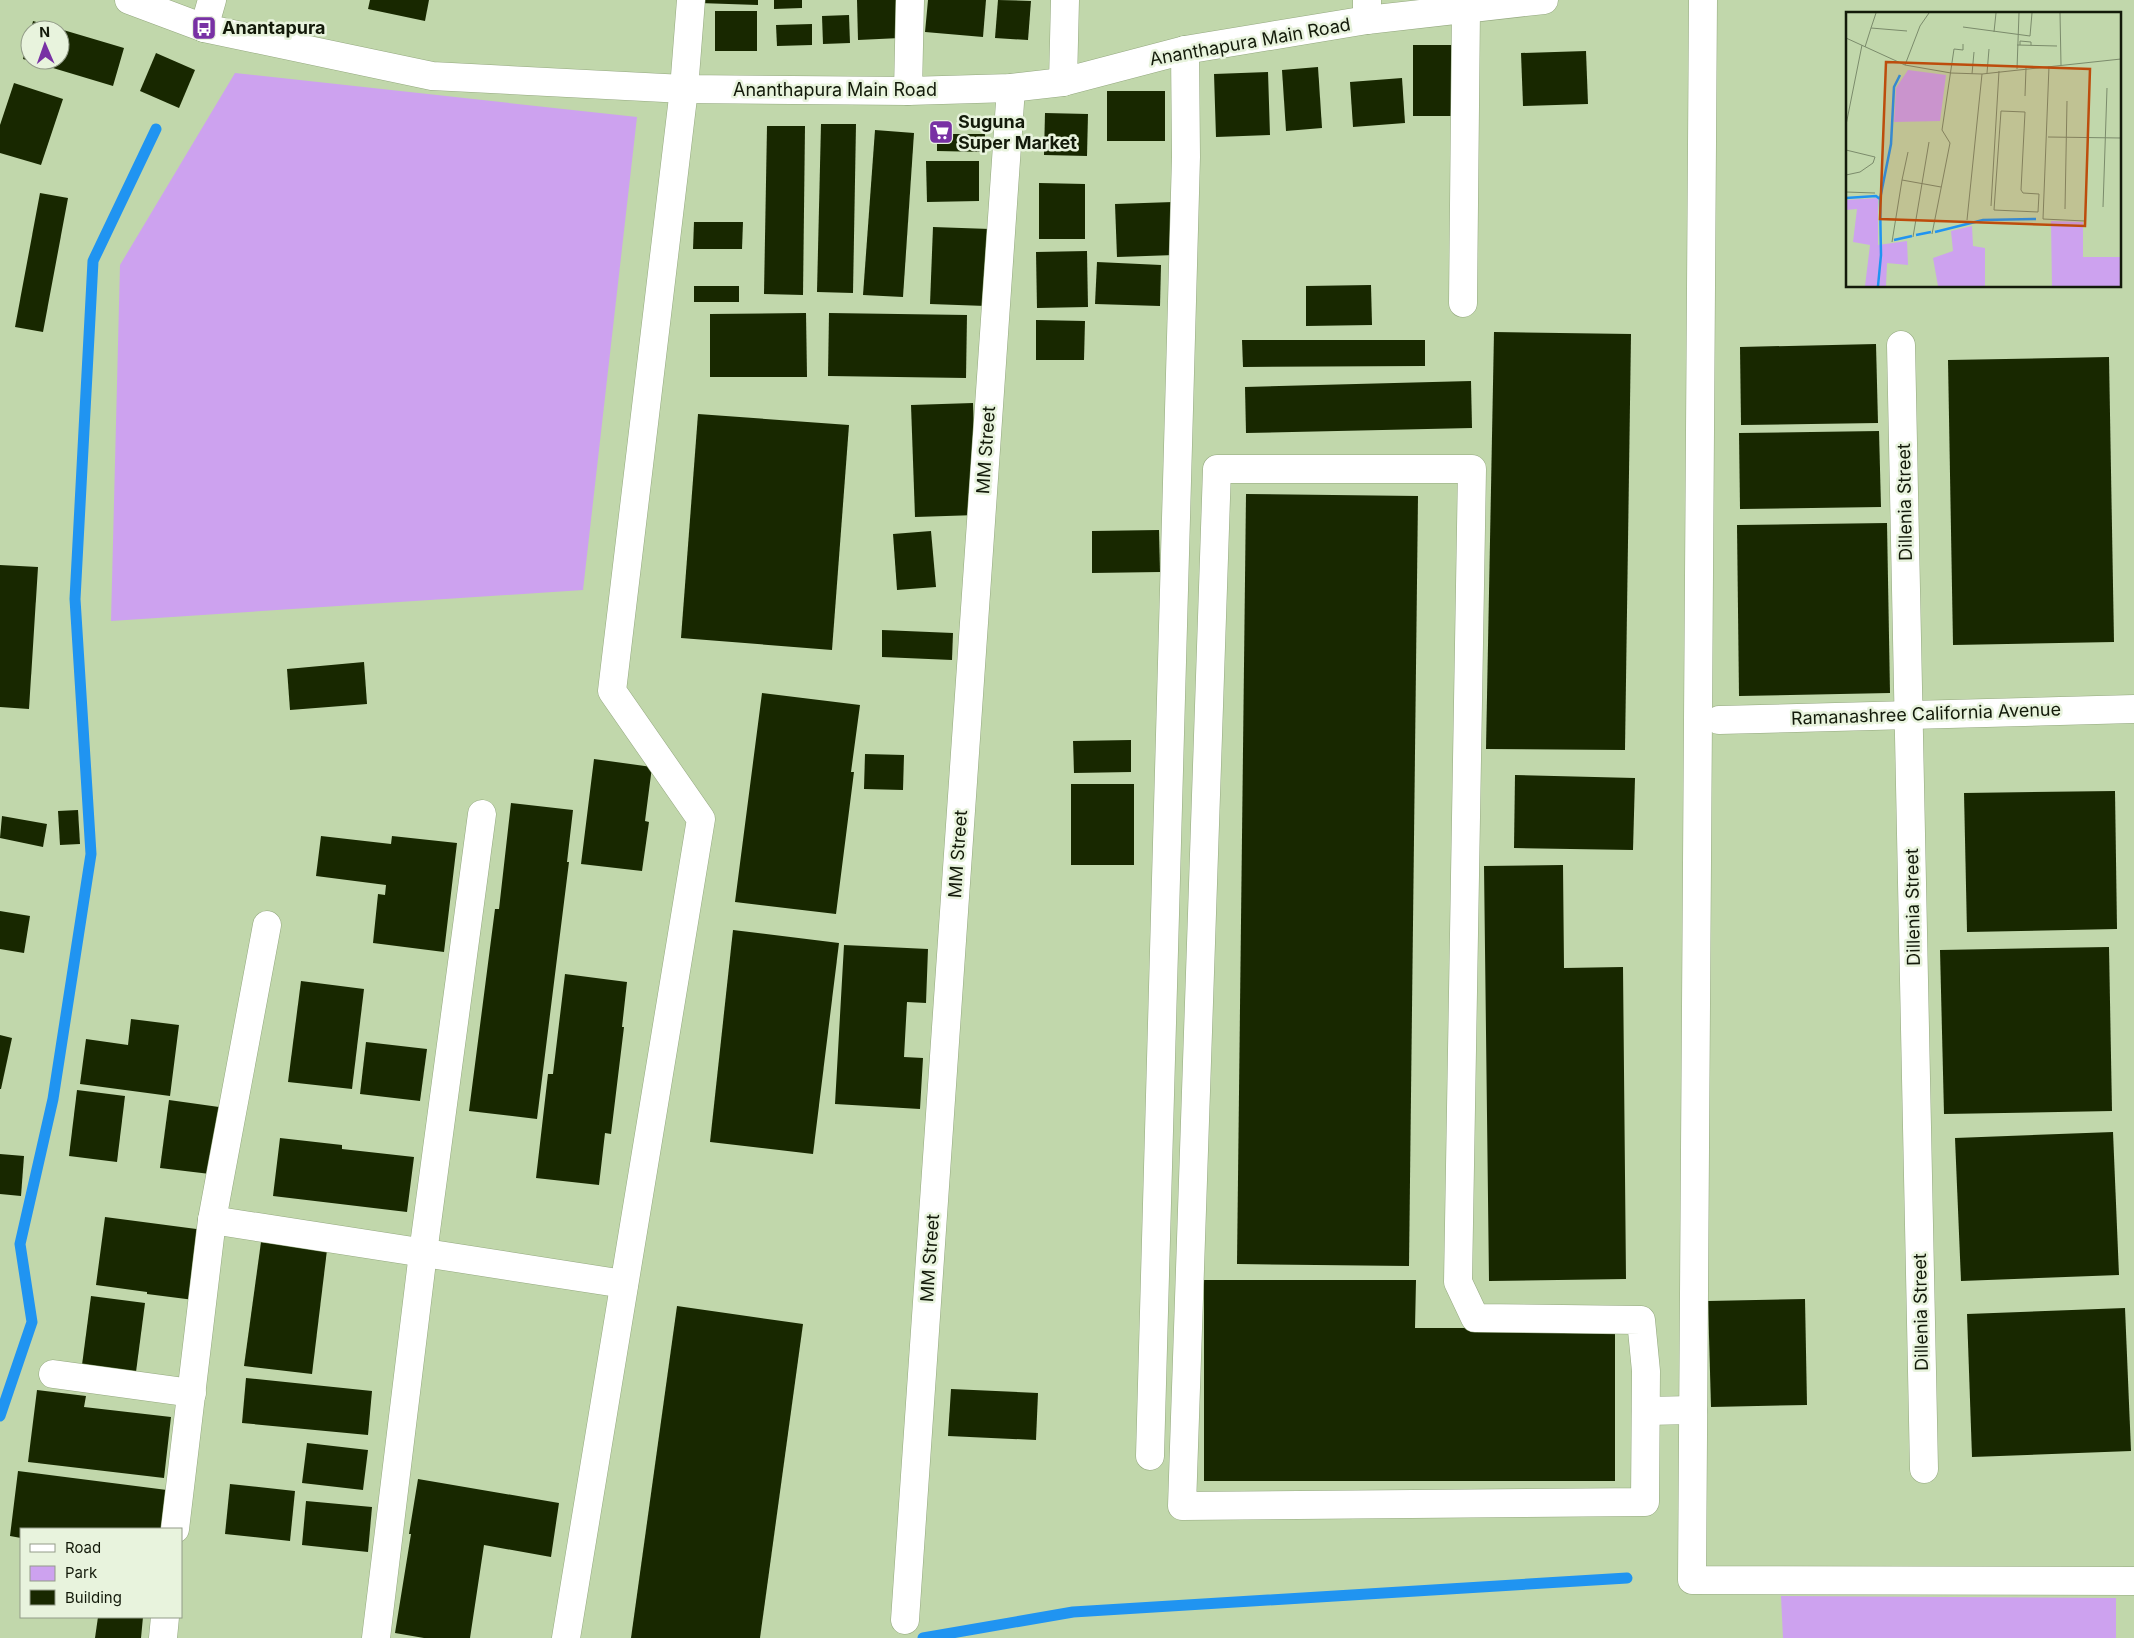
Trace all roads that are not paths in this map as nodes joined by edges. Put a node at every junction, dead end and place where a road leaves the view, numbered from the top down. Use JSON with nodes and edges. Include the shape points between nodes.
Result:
{"nodes":[{"id":1,"x":128,"y":0,"type":"edge"},
{"id":2,"x":212,"y":0,"type":"edge"},
{"id":3,"x":691,"y":0,"type":"edge"},
{"id":4,"x":910,"y":0,"type":"edge"},
{"id":5,"x":1065,"y":0,"type":"edge"},
{"id":6,"x":1544,"y":0,"type":"edge"},
{"id":7,"x":1703,"y":0,"type":"edge"},
{"id":8,"x":1466,"y":9,"type":"junction"},
{"id":9,"x":1367,"y":10,"type":"edge"},
{"id":10,"x":204,"y":28,"type":"junction"},
{"id":11,"x":1186,"y":50,"type":"junction"},
{"id":12,"x":1064,"y":82,"type":"junction"},
{"id":13,"x":1012,"y":88,"type":"junction"},
{"id":14,"x":684,"y":89,"type":"junction"},
{"id":15,"x":908,"y":92,"type":"junction"},
{"id":16,"x":1464,"y":303,"type":"dead end"},
{"id":17,"x":1901,"y":345,"type":"dead end"},
{"id":18,"x":2134,"y":709,"type":"edge"},
{"id":19,"x":1909,"y":714,"type":"junction"},
{"id":20,"x":1719,"y":720,"type":"dead end"},
{"id":21,"x":482,"y":814,"type":"dead end"},
{"id":22,"x":268,"y":925,"type":"dead end"},
{"id":23,"x":212,"y":1220,"type":"junction"},
{"id":24,"x":423,"y":1253,"type":"junction"},
{"id":25,"x":624,"y":1284,"type":"junction"},
{"id":26,"x":52,"y":1374,"type":"dead end"},
{"id":27,"x":192,"y":1393,"type":"junction"},
{"id":28,"x":1693,"y":1410,"type":"junction"},
{"id":29,"x":1646,"y":1411,"type":"junction"},
{"id":30,"x":1150,"y":1456,"type":"dead end"},
{"id":31,"x":1924,"y":1469,"type":"dead end"},
{"id":32,"x":176,"y":1528,"type":"edge"},
{"id":33,"x":2134,"y":1581,"type":"edge"},
{"id":34,"x":165,"y":1618,"type":"edge"},
{"id":35,"x":905,"y":1620,"type":"dead end"},
{"id":36,"x":163,"y":1638,"type":"edge"},
{"id":37,"x":376,"y":1638,"type":"edge"},
{"id":38,"x":566,"y":1638,"type":"edge"}],
"edges":[{"from":1,"to":10,"type":"street","name":"Ananthapura Main Road"},
{"from":2,"to":10,"type":"street"},
{"from":3,"to":14,"type":"street"},
{"from":4,"to":15,"type":"street"},
{"from":5,"to":12,"type":"street"},
{"from":6,"to":8,"type":"street","name":"Ananthapura Main Road"},
{"from":7,"to":28,"type":"street"},
{"from":8,"to":9,"type":"street","name":"Ananthapura Main Road"},
{"from":8,"to":16,"type":"street"},
{"from":9,"to":11,"type":"street","name":"Ananthapura Main Road"},
{"from":10,"to":14,"type":"street","name":"Ananthapura Main Road","via":[[432,76]]},
{"from":11,"to":12,"type":"street","name":"Ananthapura Main Road"},
{"from":11,"to":30,"type":"street","via":[[1186,156]]},
{"from":12,"to":13,"type":"street","name":"Ananthapura Main Road"},
{"from":13,"to":15,"type":"street","name":"Ananthapura Main Road"},
{"from":13,"to":35,"type":"street","name":"MM Street"},
{"from":14,"to":15,"type":"street","name":"Ananthapura Main Road"},
{"from":14,"to":25,"type":"street","via":[[612,691],[701,819]]},
{"from":17,"to":19,"type":"street","name":"Dillenia Street"},
{"from":18,"to":19,"type":"street","name":"Ramanashree California Avenue"},
{"from":19,"to":20,"type":"street","name":"Ramanashree California Avenue"},
{"from":19,"to":31,"type":"street","name":"Dillenia Street"},
{"from":21,"to":24,"type":"street"},
{"from":22,"to":23,"type":"street"},
{"from":23,"to":24,"type":"street"},
{"from":23,"to":27,"type":"street"},
{"from":24,"to":25,"type":"street"},
{"from":24,"to":37,"type":"street"},
{"from":25,"to":38,"type":"street"},
{"from":26,"to":27,"type":"street"},
{"from":27,"to":32,"type":"street"},
{"from":28,"to":29,"type":"street"},
{"from":28,"to":33,"type":"street","via":[[1692,1580]]},
{"from":29,"to":29,"type":"street","via":[[1641,1320],[1475,1318],[1458,1282],[1472,469],[1217,469],[1182,1506],[1644,1502]]},
{"from":34,"to":36,"type":"street"}]}
